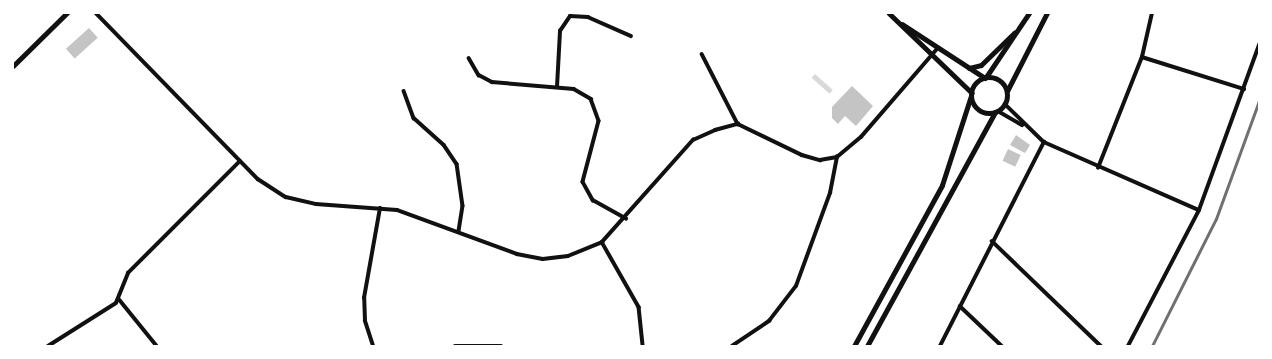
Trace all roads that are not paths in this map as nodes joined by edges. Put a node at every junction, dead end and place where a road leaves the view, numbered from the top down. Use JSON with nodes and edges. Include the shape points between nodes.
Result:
{"nodes":[{"id":1,"x":67,"y":13,"type":"edge"},
{"id":2,"x":96,"y":13,"type":"edge"},
{"id":3,"x":889,"y":13,"type":"edge"},
{"id":4,"x":1030,"y":13,"type":"edge"},
{"id":5,"x":1047,"y":13,"type":"edge"},
{"id":6,"x":1152,"y":13,"type":"edge"},
{"id":7,"x":896,"y":19,"type":"junction"},
{"id":8,"x":1021,"y":26,"type":"junction"},
{"id":9,"x":631,"y":36,"type":"dead end"},
{"id":10,"x":1259,"y":45,"type":"edge"},
{"id":11,"x":937,"y":48,"type":"junction"},
{"id":12,"x":702,"y":54,"type":"dead end"},
{"id":13,"x":932,"y":57,"type":"junction"},
{"id":14,"x":1142,"y":57,"type":"junction"},
{"id":15,"x":469,"y":58,"type":"dead end"},
{"id":16,"x":13,"y":66,"type":"edge"},
{"id":17,"x":970,"y":68,"type":"junction"},
{"id":18,"x":986,"y":77,"type":"junction"},
{"id":19,"x":557,"y":87,"type":"junction"},
{"id":20,"x":1244,"y":90,"type":"junction"},
{"id":21,"x":1007,"y":91,"type":"junction"},
{"id":22,"x":404,"y":92,"type":"dead end"},
{"id":23,"x":972,"y":95,"type":"junction"},
{"id":24,"x":1005,"y":104,"type":"junction"},
{"id":25,"x":997,"y":112,"type":"junction"},
{"id":26,"x":738,"y":124,"type":"junction"},
{"id":27,"x":1026,"y":128,"type":"junction"},
{"id":28,"x":1044,"y":142,"type":"junction"},
{"id":29,"x":837,"y":157,"type":"junction"},
{"id":30,"x":240,"y":161,"type":"junction"},
{"id":31,"x":1098,"y":168,"type":"junction"},
{"id":32,"x":380,"y":208,"type":"junction"},
{"id":33,"x":1199,"y":210,"type":"junction"},
{"id":34,"x":626,"y":218,"type":"junction"},
{"id":35,"x":459,"y":231,"type":"junction"},
{"id":36,"x":992,"y":241,"type":"junction"},
{"id":37,"x":602,"y":242,"type":"junction"},
{"id":38,"x":119,"y":300,"type":"junction"},
{"id":39,"x":960,"y":306,"type":"junction"},
{"id":40,"x":48,"y":346,"type":"edge"},
{"id":41,"x":157,"y":346,"type":"edge"},
{"id":42,"x":373,"y":346,"type":"edge"},
{"id":43,"x":455,"y":346,"type":"edge"},
{"id":44,"x":501,"y":346,"type":"edge"},
{"id":45,"x":643,"y":346,"type":"edge"},
{"id":46,"x":732,"y":346,"type":"edge"},
{"id":47,"x":854,"y":346,"type":"edge"},
{"id":48,"x":867,"y":346,"type":"edge"},
{"id":49,"x":940,"y":346,"type":"edge"},
{"id":50,"x":1002,"y":346,"type":"edge"},
{"id":51,"x":1101,"y":346,"type":"edge"},
{"id":52,"x":1128,"y":346,"type":"edge"}],
"edges":[{"from":1,"to":16,"type":"street"},
{"from":2,"to":30,"type":"street"},
{"from":3,"to":7,"type":"street"},
{"from":4,"to":8,"type":"main road"},
{"from":5,"to":21,"type":"main road"},
{"from":6,"to":14,"type":"street"},
{"from":7,"to":11,"type":"street"},
{"from":7,"to":13,"type":"street"},
{"from":8,"to":17,"type":"main road","via":[[981,65]]},
{"from":8,"to":18,"type":"main road"},
{"from":9,"to":19,"type":"street","via":[[588,17],[570,16],[560,31]]},
{"from":10,"to":20,"type":"street"},
{"from":11,"to":13,"type":"street"},
{"from":11,"to":17,"type":"street"},
{"from":12,"to":26,"type":"street"},
{"from":13,"to":23,"type":"street"},
{"from":13,"to":29,"type":"street","via":[[861,137]]},
{"from":14,"to":20,"type":"street"},
{"from":14,"to":31,"type":"street"},
{"from":15,"to":19,"type":"street","via":[[479,75],[492,82]]},
{"from":17,"to":18,"type":"street"},
{"from":18,"to":21,"type":"main road","via":[[999,80]]},
{"from":18,"to":23,"type":"main road","via":[[975,84]]},
{"from":19,"to":34,"type":"street","via":[[584,93],[596,106],[599,121],[583,182],[593,200]]},
{"from":20,"to":33,"type":"street"},
{"from":21,"to":24,"type":"main road"},
{"from":22,"to":35,"type":"street","via":[[414,118],[444,145],[457,164],[463,206]]},
{"from":23,"to":25,"type":"main road","via":[[978,109]]},
{"from":23,"to":47,"type":"main road","via":[[942,185]]},
{"from":24,"to":25,"type":"main road"},
{"from":24,"to":27,"type":"street"},
{"from":25,"to":27,"type":"street"},
{"from":25,"to":48,"type":"main road"},
{"from":26,"to":29,"type":"street","via":[[802,156],[820,160]]},
{"from":26,"to":34,"type":"street","via":[[693,140]]},
{"from":27,"to":28,"type":"street"},
{"from":28,"to":31,"type":"street"},
{"from":28,"to":36,"type":"street"},
{"from":29,"to":46,"type":"street","via":[[830,192],[796,286],[769,321]]},
{"from":30,"to":32,"type":"street","via":[[286,197],[316,204]]},
{"from":30,"to":38,"type":"street","via":[[128,272]]},
{"from":31,"to":33,"type":"street"},
{"from":32,"to":35,"type":"street","via":[[419,216]]},
{"from":32,"to":42,"type":"street","via":[[364,290],[365,321]]},
{"from":33,"to":52,"type":"street"},
{"from":34,"to":37,"type":"street"},
{"from":35,"to":37,"type":"street","via":[[537,258],[568,256]]},
{"from":36,"to":39,"type":"street"},
{"from":36,"to":51,"type":"street"},
{"from":37,"to":45,"type":"street","via":[[639,307]]},
{"from":38,"to":40,"type":"street","via":[[97,318]]},
{"from":38,"to":41,"type":"street"},
{"from":39,"to":49,"type":"street"},
{"from":39,"to":50,"type":"street"},
{"from":43,"to":44,"type":"street"}]}
